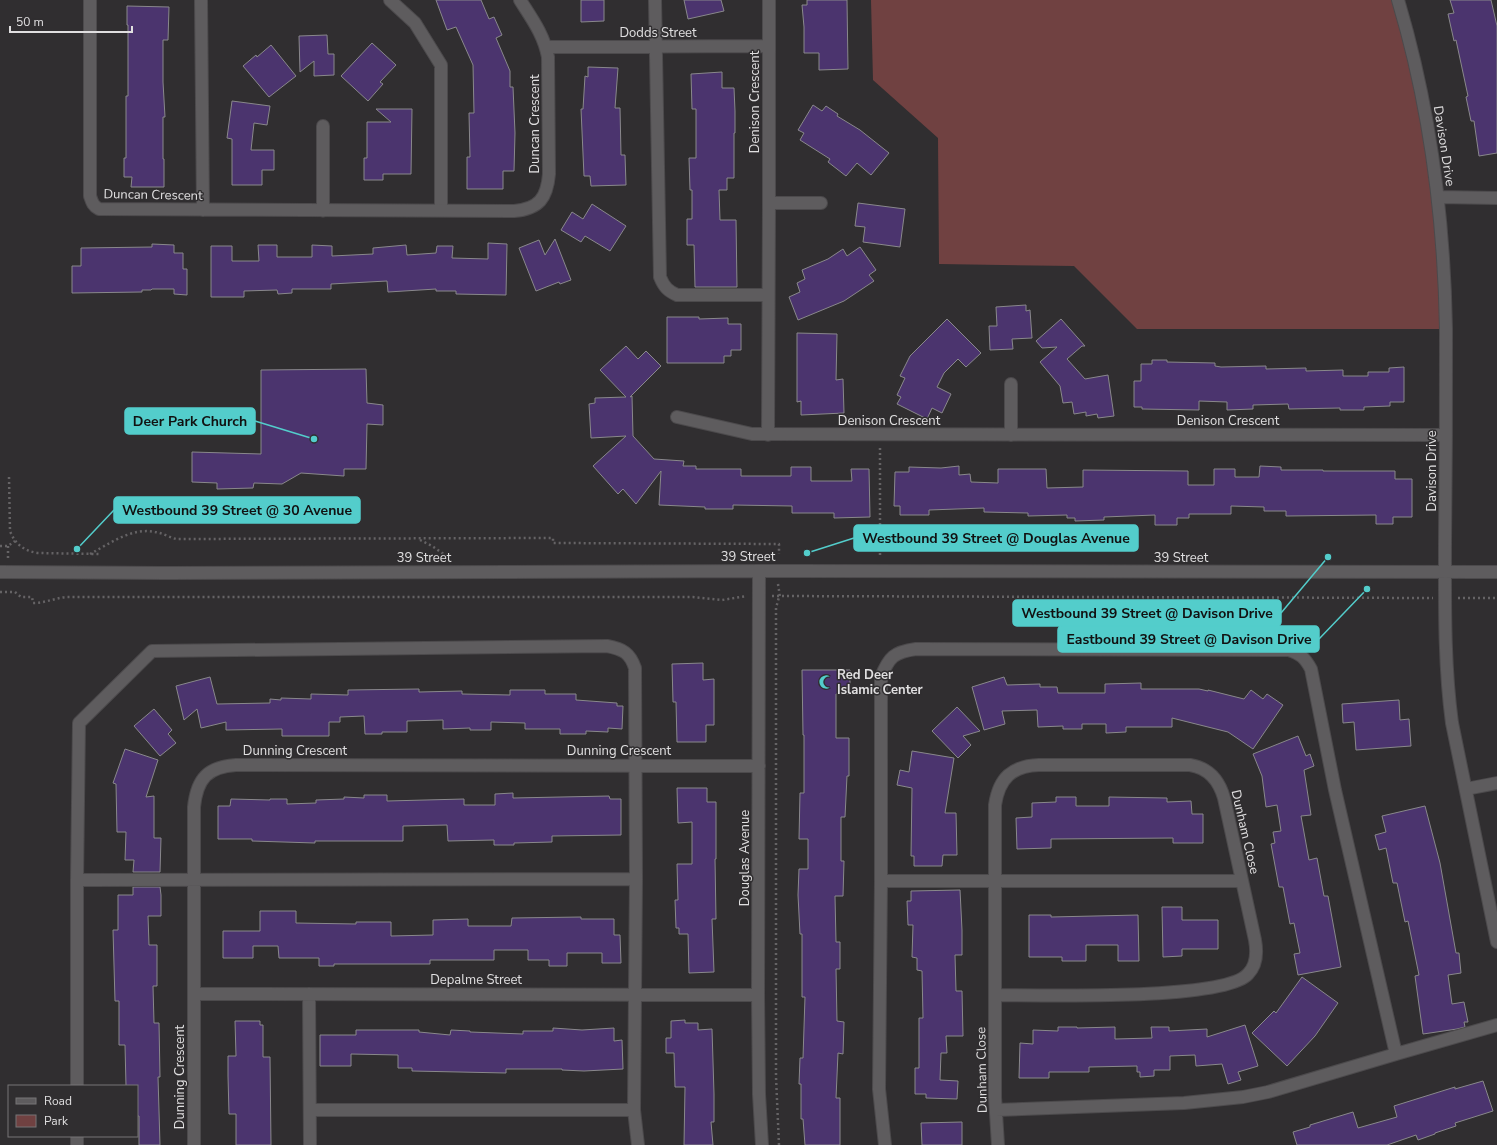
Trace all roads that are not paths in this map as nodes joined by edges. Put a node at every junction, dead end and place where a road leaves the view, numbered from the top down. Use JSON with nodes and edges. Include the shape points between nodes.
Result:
{"nodes":[{"id":1,"x":90,"y":0,"type":"edge"},
{"id":2,"x":201,"y":0,"type":"edge"},
{"id":3,"x":390,"y":0,"type":"edge"},
{"id":4,"x":520,"y":0,"type":"edge"},
{"id":5,"x":655,"y":0,"type":"edge"},
{"id":6,"x":769,"y":0,"type":"edge"},
{"id":7,"x":1398,"y":0,"type":"edge"},
{"id":8,"x":769,"y":46,"type":"junction"},
{"id":9,"x":546,"y":47,"type":"junction"},
{"id":10,"x":657,"y":47,"type":"junction"},
{"id":11,"x":323,"y":126,"type":"dead end"},
{"id":12,"x":1438,"y":198,"type":"junction"},
{"id":13,"x":1497,"y":198,"type":"edge"},
{"id":14,"x":769,"y":203,"type":"junction"},
{"id":15,"x":821,"y":204,"type":"dead end"},
{"id":16,"x":203,"y":210,"type":"junction"},
{"id":17,"x":323,"y":211,"type":"junction"},
{"id":18,"x":441,"y":211,"type":"junction"},
{"id":19,"x":768,"y":295,"type":"junction"},
{"id":20,"x":1011,"y":384,"type":"dead end"},
{"id":21,"x":677,"y":417,"type":"dead end"},
{"id":22,"x":768,"y":434,"type":"junction"},
{"id":23,"x":1011,"y":435,"type":"junction"},
{"id":24,"x":1446,"y":435,"type":"junction"},
{"id":25,"x":759,"y":571,"type":"junction"},
{"id":26,"x":0,"y":572,"type":"edge"},
{"id":27,"x":1445,"y":572,"type":"junction"},
{"id":28,"x":1497,"y":572,"type":"edge"},
{"id":29,"x":635,"y":765,"type":"junction"},
{"id":30,"x":759,"y":766,"type":"junction"},
{"id":31,"x":1497,"y":783,"type":"edge"},
{"id":32,"x":1466,"y":789,"type":"junction"},
{"id":33,"x":77,"y":880,"type":"junction"},
{"id":34,"x":194,"y":880,"type":"junction"},
{"id":35,"x":636,"y":880,"type":"junction"},
{"id":36,"x":881,"y":881,"type":"junction"},
{"id":37,"x":996,"y":881,"type":"junction"},
{"id":38,"x":1242,"y":881,"type":"junction"},
{"id":39,"x":1497,"y":942,"type":"edge"},
{"id":40,"x":194,"y":994,"type":"junction"},
{"id":41,"x":309,"y":994,"type":"junction"},
{"id":42,"x":635,"y":994,"type":"junction"},
{"id":43,"x":758,"y":995,"type":"junction"},
{"id":44,"x":995,"y":995,"type":"junction"},
{"id":45,"x":1497,"y":1025,"type":"edge"},
{"id":46,"x":1396,"y":1054,"type":"junction"},
{"id":47,"x":77,"y":1085,"type":"edge"},
{"id":48,"x":310,"y":1110,"type":"junction"},
{"id":49,"x":634,"y":1110,"type":"junction"},
{"id":50,"x":996,"y":1110,"type":"junction"},
{"id":51,"x":194,"y":1145,"type":"edge"},
{"id":52,"x":310,"y":1145,"type":"edge"},
{"id":53,"x":638,"y":1145,"type":"edge"},
{"id":54,"x":762,"y":1145,"type":"edge"},
{"id":55,"x":885,"y":1145,"type":"edge"},
{"id":56,"x":998,"y":1145,"type":"edge"}],
"edges":[{"from":1,"to":16,"type":"street","name":"Duncan Crescent","via":[[92,202],[95,207],[105,210]]},
{"from":2,"to":16,"type":"street"},
{"from":3,"to":18,"type":"street","via":[[415,22],[441,65]]},
{"from":4,"to":9,"type":"street","name":"Duncan Crescent","via":[[540,31]]},
{"from":5,"to":10,"type":"street"},
{"from":6,"to":8,"type":"street","name":"Denison Crescent"},
{"from":7,"to":12,"type":"street","name":"Davison Drive","via":[[1422,94]]},
{"from":8,"to":10,"type":"street","name":"Dodds Street"},
{"from":8,"to":14,"type":"street","name":"Denison Crescent"},
{"from":9,"to":10,"type":"street","name":"Dodds Street"},
{"from":9,"to":18,"type":"street","name":"Duncan Crescent","via":[[549,68],[549,174],[544,196],[538,204],[523,211]]},
{"from":10,"to":19,"type":"street","via":[[660,277],[663,285],[677,295]]},
{"from":11,"to":17,"type":"street"},
{"from":12,"to":13,"type":"street"},
{"from":12,"to":24,"type":"street","name":"Davison Drive","via":[[1445,286]]},
{"from":14,"to":15,"type":"street"},
{"from":14,"to":19,"type":"street","name":"Denison Crescent"},
{"from":16,"to":17,"type":"street","name":"Duncan Crescent"},
{"from":17,"to":18,"type":"street","name":"Duncan Crescent"},
{"from":19,"to":22,"type":"street","name":"Denison Crescent"},
{"from":20,"to":23,"type":"street"},
{"from":21,"to":22,"type":"street","name":"Denison Crescent","via":[[752,434]]},
{"from":22,"to":23,"type":"street","name":"Denison Crescent"},
{"from":23,"to":24,"type":"street","name":"Denison Crescent"},
{"from":24,"to":27,"type":"street","name":"Davison Drive"},
{"from":25,"to":26,"type":"street","name":"39 Street"},
{"from":25,"to":27,"type":"street","name":"39 Street"},
{"from":25,"to":30,"type":"street","name":"Douglas Avenue"},
{"from":27,"to":28,"type":"street","name":"39 Street"},
{"from":27,"to":32,"type":"street","name":"Davison Drive","via":[[1448,695]]},
{"from":29,"to":30,"type":"street","name":"Dunning Crescent"},
{"from":29,"to":33,"type":"street","via":[[635,668],[632,658],[618,648],[600,646],[152,651],[79,723]]},
{"from":29,"to":34,"type":"street","name":"Dunning Crescent","via":[[236,765],[219,768],[205,775],[195,797]]},
{"from":29,"to":35,"type":"street"},
{"from":30,"to":43,"type":"street","name":"Douglas Avenue"},
{"from":31,"to":32,"type":"street"},
{"from":32,"to":39,"type":"street","name":"Davison Drive"},
{"from":33,"to":34,"type":"street"},
{"from":33,"to":47,"type":"street"},
{"from":34,"to":35,"type":"street"},
{"from":34,"to":40,"type":"street","name":"Dunning Crescent"},
{"from":35,"to":42,"type":"street"},
{"from":36,"to":37,"type":"street"},
{"from":36,"to":46,"type":"street","via":[[881,677],[892,656],[916,649],[1289,650],[1306,658],[1311,669],[1335,790]]},
{"from":36,"to":55,"type":"street","via":[[879,1089]]},
{"from":37,"to":38,"type":"street"},
{"from":37,"to":38,"type":"street","name":"Dunham Close","via":[[995,804],[999,786],[1004,778],[1013,772],[1039,765],[1190,765],[1205,770],[1217,780],[1221,788]]},
{"from":37,"to":44,"type":"street","name":"Dunham Close"},
{"from":38,"to":44,"type":"street","name":"Dunham Close","via":[[1256,958],[1248,974],[1235,983],[1159,994]]},
{"from":40,"to":41,"type":"street","name":"Depalme Street"},
{"from":40,"to":51,"type":"street","name":"Dunning Crescent"},
{"from":41,"to":42,"type":"street","name":"Depalme Street"},
{"from":41,"to":48,"type":"street"},
{"from":42,"to":43,"type":"street","name":"Depalme Street"},
{"from":42,"to":49,"type":"street"},
{"from":43,"to":54,"type":"street","name":"Douglas Avenue"},
{"from":44,"to":50,"type":"street","name":"Dunham Close"},
{"from":45,"to":46,"type":"street"},
{"from":46,"to":50,"type":"street","via":[[1243,1097],[1184,1103]]},
{"from":48,"to":49,"type":"street"},
{"from":48,"to":52,"type":"street"},
{"from":49,"to":53,"type":"street"},
{"from":50,"to":56,"type":"street","name":"Dunham Close"}]}
